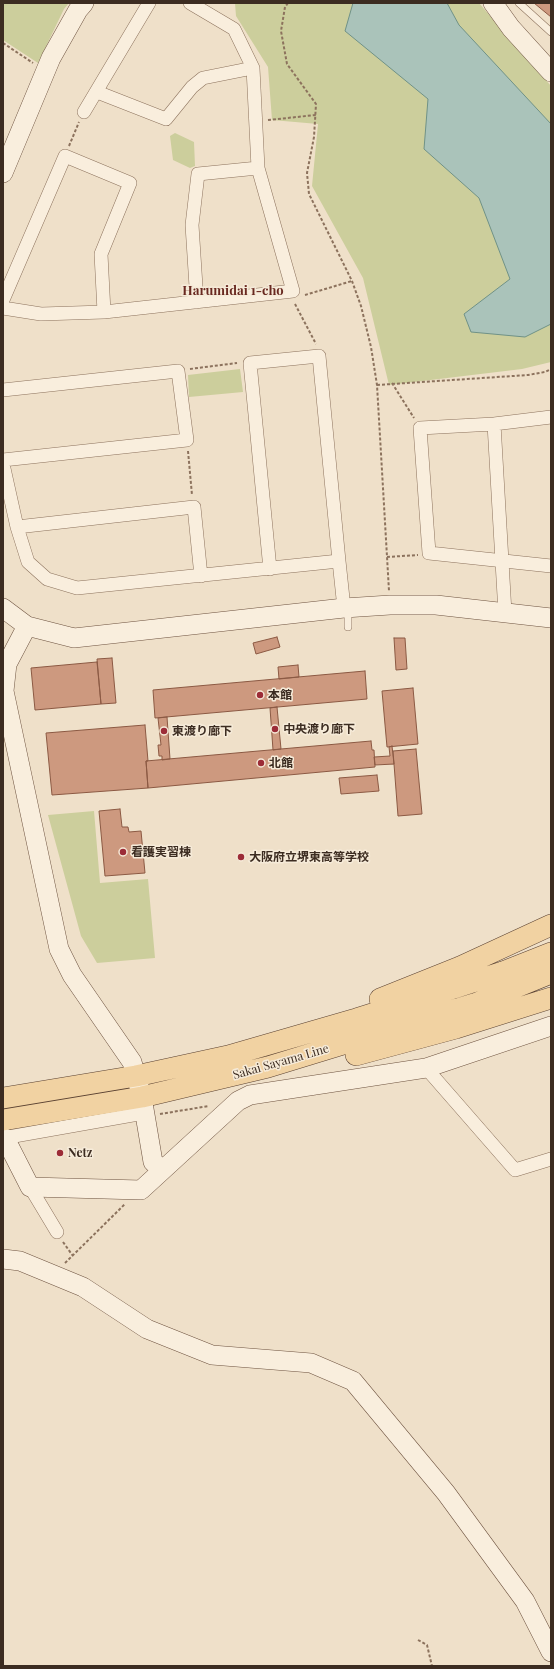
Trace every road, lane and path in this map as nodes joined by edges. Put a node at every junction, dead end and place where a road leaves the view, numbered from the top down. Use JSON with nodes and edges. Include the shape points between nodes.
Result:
{"nodes":[{"id":1,"x":84,"y":3,"type":"edge"},
{"id":2,"x":149,"y":3,"type":"edge"},
{"id":3,"x":190,"y":3,"type":"edge"},
{"id":4,"x":288,"y":3,"type":"edge"},
{"id":5,"x":493,"y":3,"type":"edge"},
{"id":6,"x":518,"y":3,"type":"edge"},
{"id":7,"x":551,"y":32,"type":"edge"},
{"id":8,"x":3,"y":43,"type":"edge"},
{"id":9,"x":39,"y":67,"type":"dead end"},
{"id":10,"x":253,"y":68,"type":"junction"},
{"id":11,"x":551,"y":72,"type":"edge"},
{"id":12,"x":97,"y":92,"type":"junction"},
{"id":13,"x":84,"y":112,"type":"joint"},
{"id":14,"x":316,"y":115,"type":"junction"},
{"id":15,"x":256,"y":121,"type":"junction"},
{"id":16,"x":65,"y":156,"type":"junction"},
{"id":17,"x":258,"y":168,"type":"junction"},
{"id":18,"x":3,"y":173,"type":"edge"},
{"id":19,"x":352,"y":281,"type":"junction"},
{"id":20,"x":291,"y":292,"type":"junction"},
{"id":21,"x":3,"y":300,"type":"edge"},
{"id":22,"x":197,"y":302,"type":"junction"},
{"id":23,"x":3,"y":308,"type":"edge"},
{"id":24,"x":104,"y":312,"type":"junction"},
{"id":25,"x":319,"y":356,"type":"junction"},
{"id":26,"x":250,"y":363,"type":"junction"},
{"id":27,"x":551,"y":369,"type":"edge"},
{"id":28,"x":178,"y":371,"type":"junction"},
{"id":29,"x":392,"y":383,"type":"junction"},
{"id":30,"x":377,"y":385,"type":"junction"},
{"id":31,"x":3,"y":390,"type":"edge"},
{"id":32,"x":551,"y":417,"type":"edge"},
{"id":33,"x":494,"y":424,"type":"junction"},
{"id":34,"x":420,"y":428,"type":"junction"},
{"id":35,"x":187,"y":440,"type":"junction"},
{"id":36,"x":3,"y":460,"type":"edge"},
{"id":37,"x":3,"y":464,"type":"edge"},
{"id":38,"x":194,"y":507,"type":"junction"},
{"id":39,"x":17,"y":527,"type":"junction"},
{"id":40,"x":429,"y":553,"type":"junction"},
{"id":41,"x":387,"y":557,"type":"junction"},
{"id":42,"x":503,"y":561,"type":"junction"},
{"id":43,"x":339,"y":562,"type":"junction"},
{"id":44,"x":551,"y":566,"type":"edge"},
{"id":45,"x":270,"y":569,"type":"junction"},
{"id":46,"x":201,"y":576,"type":"junction"},
{"id":47,"x":389,"y":596,"type":"dead end"},
{"id":48,"x":3,"y":608,"type":"edge"},
{"id":49,"x":346,"y":608,"type":"junction"},
{"id":50,"x":506,"y":613,"type":"junction"},
{"id":51,"x":551,"y":618,"type":"edge"},
{"id":52,"x":27,"y":626,"type":"junction"},
{"id":53,"x":348,"y":627,"type":"dead end"},
{"id":54,"x":551,"y":925,"type":"edge"},
{"id":55,"x":551,"y":953,"type":"edge"},
{"id":56,"x":551,"y":974,"type":"edge"},
{"id":57,"x":551,"y":998,"type":"edge"},
{"id":58,"x":551,"y":1026,"type":"edge"},
{"id":59,"x":268,"y":1043,"type":"junction"},
{"id":60,"x":268,"y":1067,"type":"junction"},
{"id":61,"x":426,"y":1068,"type":"junction"},
{"id":62,"x":136,"y":1076,"type":"junction"},
{"id":63,"x":3,"y":1098,"type":"edge"},
{"id":64,"x":238,"y":1101,"type":"junction"},
{"id":65,"x":146,"y":1109,"type":"junction"},
{"id":66,"x":4,"y":1132,"type":"edge"},
{"id":67,"x":551,"y":1159,"type":"edge"},
{"id":68,"x":162,"y":1169,"type":"junction"},
{"id":69,"x":30,"y":1187,"type":"junction"},
{"id":70,"x":141,"y":1190,"type":"junction"},
{"id":71,"x":57,"y":1232,"type":"joint"},
{"id":72,"x":73,"y":1256,"type":"junction"},
{"id":73,"x":3,"y":1259,"type":"edge"},
{"id":74,"x":53,"y":1275,"type":"junction"},
{"id":75,"x":418,"y":1640,"type":"dead end"},
{"id":76,"x":551,"y":1652,"type":"edge"},
{"id":77,"x":432,"y":1666,"type":"edge"}],
"edges":[{"from":1,"to":18,"type":"street","via":[[51,58]]},
{"from":2,"to":12,"type":"street"},
{"from":3,"to":10,"type":"street","via":[[234,29]]},
{"from":4,"to":14,"type":"path","via":[[281,31],[287,64],[316,104]]},
{"from":5,"to":11,"type":"street","via":[[511,28]]},
{"from":6,"to":7,"type":"lane"},
{"from":8,"to":9,"type":"path"},
{"from":10,"to":12,"type":"street","via":[[203,78],[192,87],[166,119]]},
{"from":10,"to":15,"type":"street"},
{"from":12,"to":13,"type":"street"},
{"from":13,"to":16,"type":"path"},
{"from":14,"to":15,"type":"path"},
{"from":14,"to":19,"type":"path","via":[[307,173],[309,194]]},
{"from":15,"to":17,"type":"street"},
{"from":16,"to":21,"type":"street"},
{"from":16,"to":24,"type":"street","via":[[130,183],[101,254]]},
{"from":17,"to":20,"type":"street"},
{"from":17,"to":22,"type":"street","via":[[198,174],[192,226]]},
{"from":19,"to":20,"type":"path","via":[[304,295]]},
{"from":19,"to":30,"type":"path","via":[[371,347]]},
{"from":20,"to":22,"type":"street"},
{"from":20,"to":25,"type":"path","via":[[319,351]]},
{"from":22,"to":24,"type":"street"},
{"from":23,"to":24,"type":"street","via":[[41,314]]},
{"from":25,"to":26,"type":"street"},
{"from":25,"to":43,"type":"street"},
{"from":26,"to":28,"type":"path"},
{"from":26,"to":45,"type":"street"},
{"from":27,"to":29,"type":"path","via":[[528,375]]},
{"from":28,"to":31,"type":"street"},
{"from":28,"to":35,"type":"street"},
{"from":29,"to":30,"type":"path"},
{"from":29,"to":34,"type":"path"},
{"from":30,"to":41,"type":"path"},
{"from":32,"to":33,"type":"street"},
{"from":33,"to":34,"type":"street"},
{"from":33,"to":42,"type":"street"},
{"from":34,"to":40,"type":"street"},
{"from":35,"to":36,"type":"street"},
{"from":35,"to":38,"type":"path"},
{"from":37,"to":39,"type":"street"},
{"from":38,"to":39,"type":"street"},
{"from":38,"to":46,"type":"street"},
{"from":39,"to":46,"type":"street","via":[[28,562],[47,579],[77,588]]},
{"from":40,"to":41,"type":"path"},
{"from":40,"to":42,"type":"street"},
{"from":41,"to":47,"type":"path"},
{"from":42,"to":44,"type":"street"},
{"from":42,"to":50,"type":"street"},
{"from":43,"to":45,"type":"street"},
{"from":43,"to":49,"type":"street"},
{"from":45,"to":46,"type":"street"},
{"from":48,"to":52,"type":"street"},
{"from":49,"to":50,"type":"street","via":[[421,605]]},
{"from":49,"to":52,"type":"street","via":[[74,638]]},
{"from":49,"to":53,"type":"lane"},
{"from":50,"to":51,"type":"street"},
{"from":52,"to":62,"type":"street","via":[[7,664],[4,691],[58,948],[72,975],[132,1062]]},
{"from":54,"to":59,"type":"main road","via":[[460,967]]},
{"from":55,"to":59,"type":"main road","name":"Sakai Sayama Line","via":[[451,990]]},
{"from":56,"to":60,"type":"main road","name":"Sakai Sayama Line","via":[[477,1003]]},
{"from":57,"to":60,"type":"main road","via":[[456,1028],[318,1065]]},
{"from":58,"to":61,"type":"street"},
{"from":59,"to":62,"type":"main road","name":"Sakai Sayama Line","via":[[228,1056]]},
{"from":60,"to":65,"type":"main road","name":"Sakai Sayama Line"},
{"from":61,"to":64,"type":"street","via":[[250,1095]]},
{"from":61,"to":67,"type":"street","via":[[515,1170]]},
{"from":62,"to":63,"type":"main road","name":"Sakai Sayama Line"},
{"from":62,"to":65,"type":"street"},
{"from":64,"to":65,"type":"path"},
{"from":64,"to":68,"type":"street"},
{"from":65,"to":66,"type":"main road","name":"Sakai Sayama Line"},
{"from":65,"to":68,"type":"street","via":[[153,1162]]},
{"from":66,"to":69,"type":"street"},
{"from":68,"to":70,"type":"street"},
{"from":69,"to":70,"type":"street"},
{"from":69,"to":71,"type":"street"},
{"from":70,"to":72,"type":"path"},
{"from":71,"to":72,"type":"path"},
{"from":72,"to":74,"type":"path"},
{"from":73,"to":74,"type":"street","via":[[20,1261]]},
{"from":74,"to":76,"type":"street","via":[[83,1287],[147,1329],[212,1355],[311,1363],[353,1381],[446,1493],[526,1601]]},
{"from":75,"to":77,"type":"path","via":[[427,1645]]}]}
